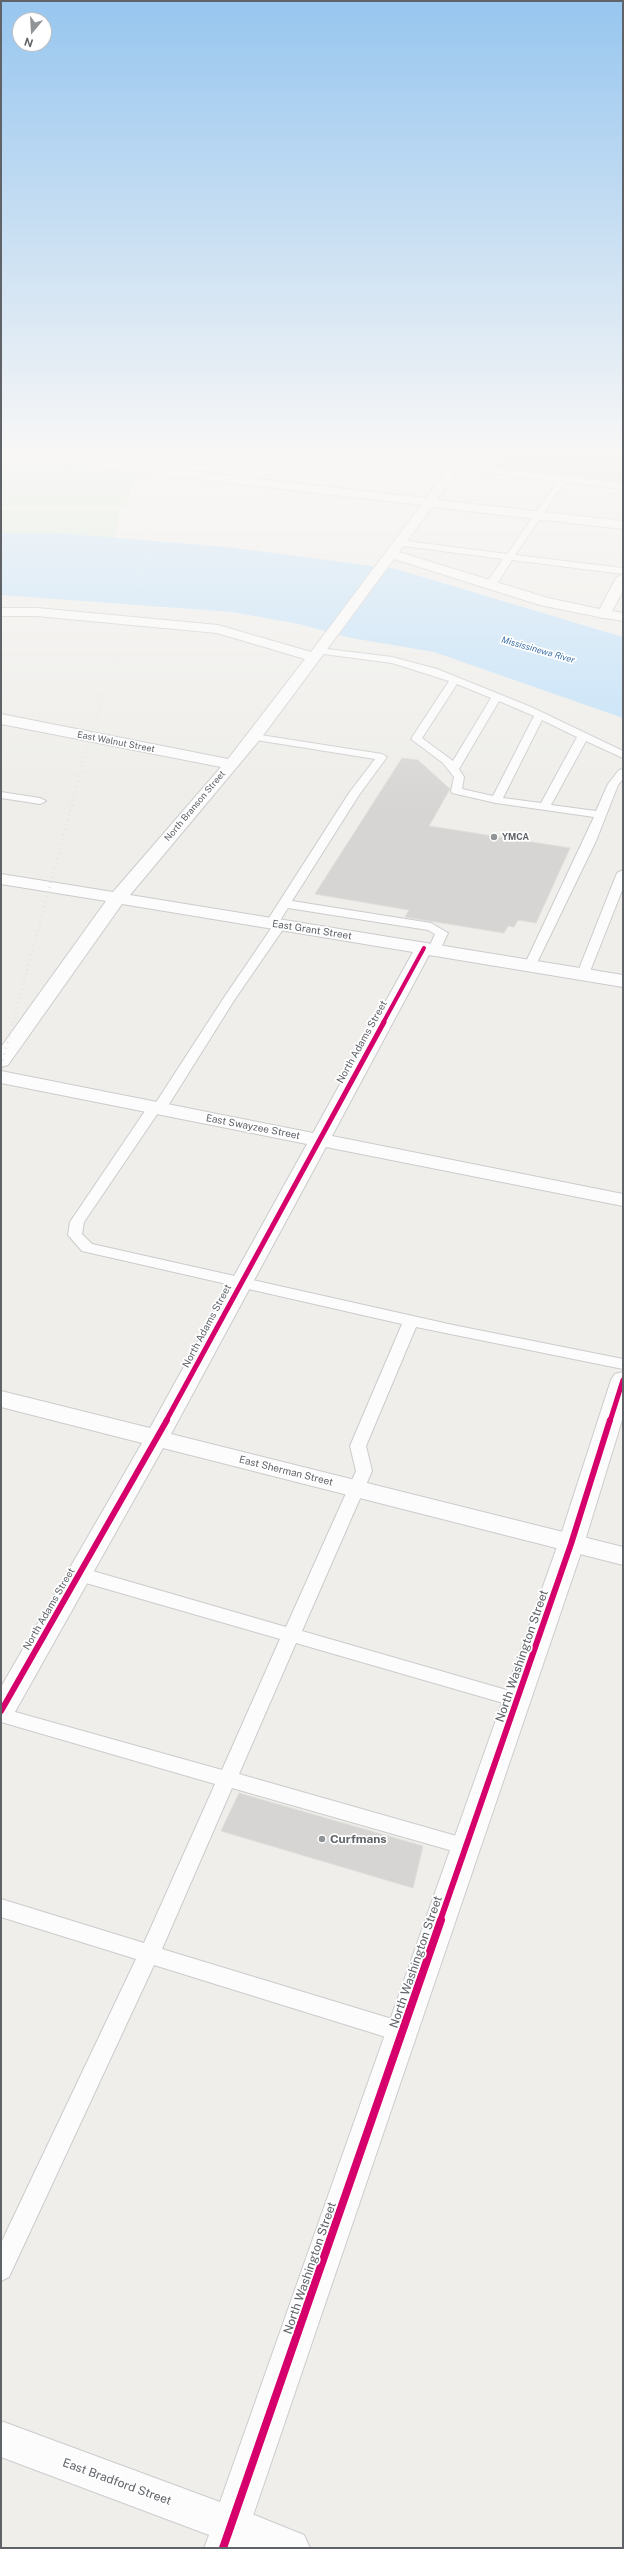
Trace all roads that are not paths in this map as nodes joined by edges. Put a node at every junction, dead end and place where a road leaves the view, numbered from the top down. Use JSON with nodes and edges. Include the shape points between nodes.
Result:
{"nodes":[{"id":1,"x":377,"y":573,"type":"edge"},
{"id":2,"x":454,"y":573,"type":"edge"},
{"id":3,"x":499,"y":573,"type":"edge"},
{"id":4,"x":623,"y":578,"type":"edge"},
{"id":5,"x":492,"y":585,"type":"junction"},
{"id":6,"x":1,"y":612,"type":"edge"},
{"id":7,"x":604,"y":614,"type":"junction"},
{"id":8,"x":623,"y":617,"type":"edge"},
{"id":9,"x":318,"y":651,"type":"junction"},
{"id":10,"x":455,"y":680,"type":"junction"},
{"id":11,"x":498,"y":697,"type":"junction"},
{"id":12,"x":540,"y":715,"type":"junction"},
{"id":13,"x":1,"y":719,"type":"edge"},
{"id":14,"x":583,"y":736,"type":"junction"},
{"id":15,"x":254,"y":737,"type":"junction"},
{"id":16,"x":623,"y":755,"type":"edge"},
{"id":17,"x":231,"y":764,"type":"junction"},
{"id":18,"x":453,"y":770,"type":"junction"},
{"id":19,"x":623,"y":772,"type":"edge"},
{"id":20,"x":1,"y":795,"type":"edge"},
{"id":21,"x":496,"y":800,"type":"junction"},
{"id":22,"x":40,"y":801,"type":"dead end"},
{"id":23,"x":544,"y":807,"type":"junction"},
{"id":24,"x":600,"y":815,"type":"junction"},
{"id":25,"x":623,"y":873,"type":"edge"},
{"id":26,"x":1,"y":879,"type":"edge"},
{"id":27,"x":117,"y":899,"type":"junction"},
{"id":28,"x":284,"y":904,"type":"junction"},
{"id":29,"x":276,"y":924,"type":"junction"},
{"id":30,"x":429,"y":949,"type":"junction"},
{"id":31,"x":530,"y":966,"type":"junction"},
{"id":32,"x":583,"y":974,"type":"junction"},
{"id":33,"x":623,"y":981,"type":"edge"},
{"id":34,"x":1,"y":1061,"type":"edge"},
{"id":35,"x":1,"y":1077,"type":"edge"},
{"id":36,"x":156,"y":1108,"type":"junction"},
{"id":37,"x":318,"y":1140,"type":"junction"},
{"id":38,"x":623,"y":1200,"type":"edge"},
{"id":39,"x":241,"y":1283,"type":"junction"},
{"id":40,"x":411,"y":1320,"type":"junction"},
{"id":41,"x":623,"y":1364,"type":"edge"},
{"id":42,"x":623,"y":1380,"type":"edge"},
{"id":43,"x":1,"y":1399,"type":"edge"},
{"id":44,"x":618,"y":1416,"type":"edge"},
{"id":45,"x":157,"y":1438,"type":"junction"},
{"id":46,"x":355,"y":1489,"type":"junction"},
{"id":47,"x":571,"y":1544,"type":"junction"},
{"id":48,"x":623,"y":1556,"type":"edge"},
{"id":49,"x":79,"y":1574,"type":"junction"},
{"id":50,"x":290,"y":1635,"type":"junction"},
{"id":51,"x":517,"y":1700,"type":"junction"},
{"id":52,"x":1,"y":1711,"type":"edge"},
{"id":53,"x":1,"y":1715,"type":"edge"},
{"id":54,"x":227,"y":1779,"type":"junction"},
{"id":55,"x":467,"y":1847,"type":"junction"},
{"id":56,"x":1,"y":1908,"type":"edge"},
{"id":57,"x":149,"y":1954,"type":"junction"},
{"id":58,"x":402,"y":2032,"type":"junction"},
{"id":59,"x":1,"y":2269,"type":"edge"},
{"id":60,"x":1,"y":2439,"type":"edge"},
{"id":61,"x":228,"y":2536,"type":"edge"},
{"id":62,"x":291,"y":2548,"type":"edge"}],
"edges":[{"from":1,"to":9,"type":"street","name":"North Branson Street"},
{"from":2,"to":5,"type":"street"},
{"from":3,"to":5,"type":"lane"},
{"from":4,"to":7,"type":"street"},
{"from":5,"to":7,"type":"street","via":[[545,602]]},
{"from":6,"to":9,"type":"street","via":[[37,612],[218,629]]},
{"from":7,"to":8,"type":"street"},
{"from":9,"to":10,"type":"lane","via":[[392,660]]},
{"from":9,"to":15,"type":"street","name":"North Branson Street"},
{"from":10,"to":11,"type":"lane"},
{"from":10,"to":18,"type":"lane","via":[[416,739],[447,761]]},
{"from":11,"to":12,"type":"lane"},
{"from":11,"to":18,"type":"lane"},
{"from":12,"to":14,"type":"lane"},
{"from":12,"to":21,"type":"lane"},
{"from":13,"to":17,"type":"street","name":"East Walnut Street"},
{"from":14,"to":16,"type":"lane"},
{"from":14,"to":23,"type":"lane"},
{"from":15,"to":17,"type":"street","name":"North Branson Street"},
{"from":15,"to":28,"type":"lane","via":[[382,757],[366,781],[354,793]]},
{"from":17,"to":27,"type":"street","name":"North Branson Street"},
{"from":18,"to":21,"type":"lane","via":[[459,777],[456,792]]},
{"from":19,"to":24,"type":"lane","via":[[613,784]]},
{"from":20,"to":22,"type":"lane"},
{"from":21,"to":23,"type":"lane"},
{"from":23,"to":24,"type":"lane"},
{"from":24,"to":31,"type":"lane"},
{"from":25,"to":32,"type":"lane"},
{"from":26,"to":27,"type":"street","name":"East Grant Street"},
{"from":27,"to":29,"type":"street","name":"East Grant Street"},
{"from":27,"to":34,"type":"street","name":"North Branson Street"},
{"from":28,"to":29,"type":"lane"},
{"from":28,"to":30,"type":"lane","via":[[431,927],[442,933]]},
{"from":29,"to":30,"type":"street","name":"East Grant Street"},
{"from":29,"to":36,"type":"lane"},
{"from":30,"to":31,"type":"street","name":"East Grant Street"},
{"from":30,"to":37,"type":"street","name":"North Adams Street"},
{"from":31,"to":32,"type":"street","name":"East Grant Street"},
{"from":32,"to":33,"type":"street","name":"East Grant Street"},
{"from":35,"to":36,"type":"street","name":"East Swayzee Street"},
{"from":36,"to":37,"type":"street","name":"East Swayzee Street"},
{"from":36,"to":39,"type":"lane","via":[[77,1222],[75,1235],[87,1248]]},
{"from":37,"to":38,"type":"street","name":"East Swayzee Street"},
{"from":37,"to":39,"type":"street","name":"North Adams Street"},
{"from":39,"to":40,"type":"lane"},
{"from":39,"to":45,"type":"street","name":"North Adams Street"},
{"from":40,"to":41,"type":"lane"},
{"from":40,"to":46,"type":"lane","via":[[358,1446],[364,1471]]},
{"from":42,"to":44,"type":"street","name":"North Washington Street"},
{"from":43,"to":45,"type":"street","name":"East Sherman Street"},
{"from":44,"to":47,"type":"street","name":"North Washington Street"},
{"from":45,"to":46,"type":"street","name":"East Sherman Street"},
{"from":45,"to":49,"type":"street","name":"North Adams Street"},
{"from":46,"to":47,"type":"street","name":"East Sherman Street"},
{"from":46,"to":50,"type":"lane"},
{"from":47,"to":48,"type":"street","name":"East Sherman Street"},
{"from":47,"to":51,"type":"street","name":"North Washington Street"},
{"from":49,"to":50,"type":"lane"},
{"from":49,"to":52,"type":"street","name":"North Adams Street"},
{"from":50,"to":51,"type":"lane"},
{"from":50,"to":54,"type":"lane"},
{"from":51,"to":55,"type":"street","name":"North Washington Street"},
{"from":53,"to":54,"type":"lane"},
{"from":54,"to":55,"type":"lane"},
{"from":54,"to":57,"type":"lane"},
{"from":55,"to":58,"type":"street","name":"North Washington Street"},
{"from":56,"to":57,"type":"lane"},
{"from":57,"to":58,"type":"lane"},
{"from":57,"to":59,"type":"lane"},
{"from":58,"to":61,"type":"street","name":"North Washington Street"},
{"from":60,"to":61,"type":"street","name":"East Bradford Street"},
{"from":61,"to":62,"type":"street","name":"East Bradford Street"}]}
